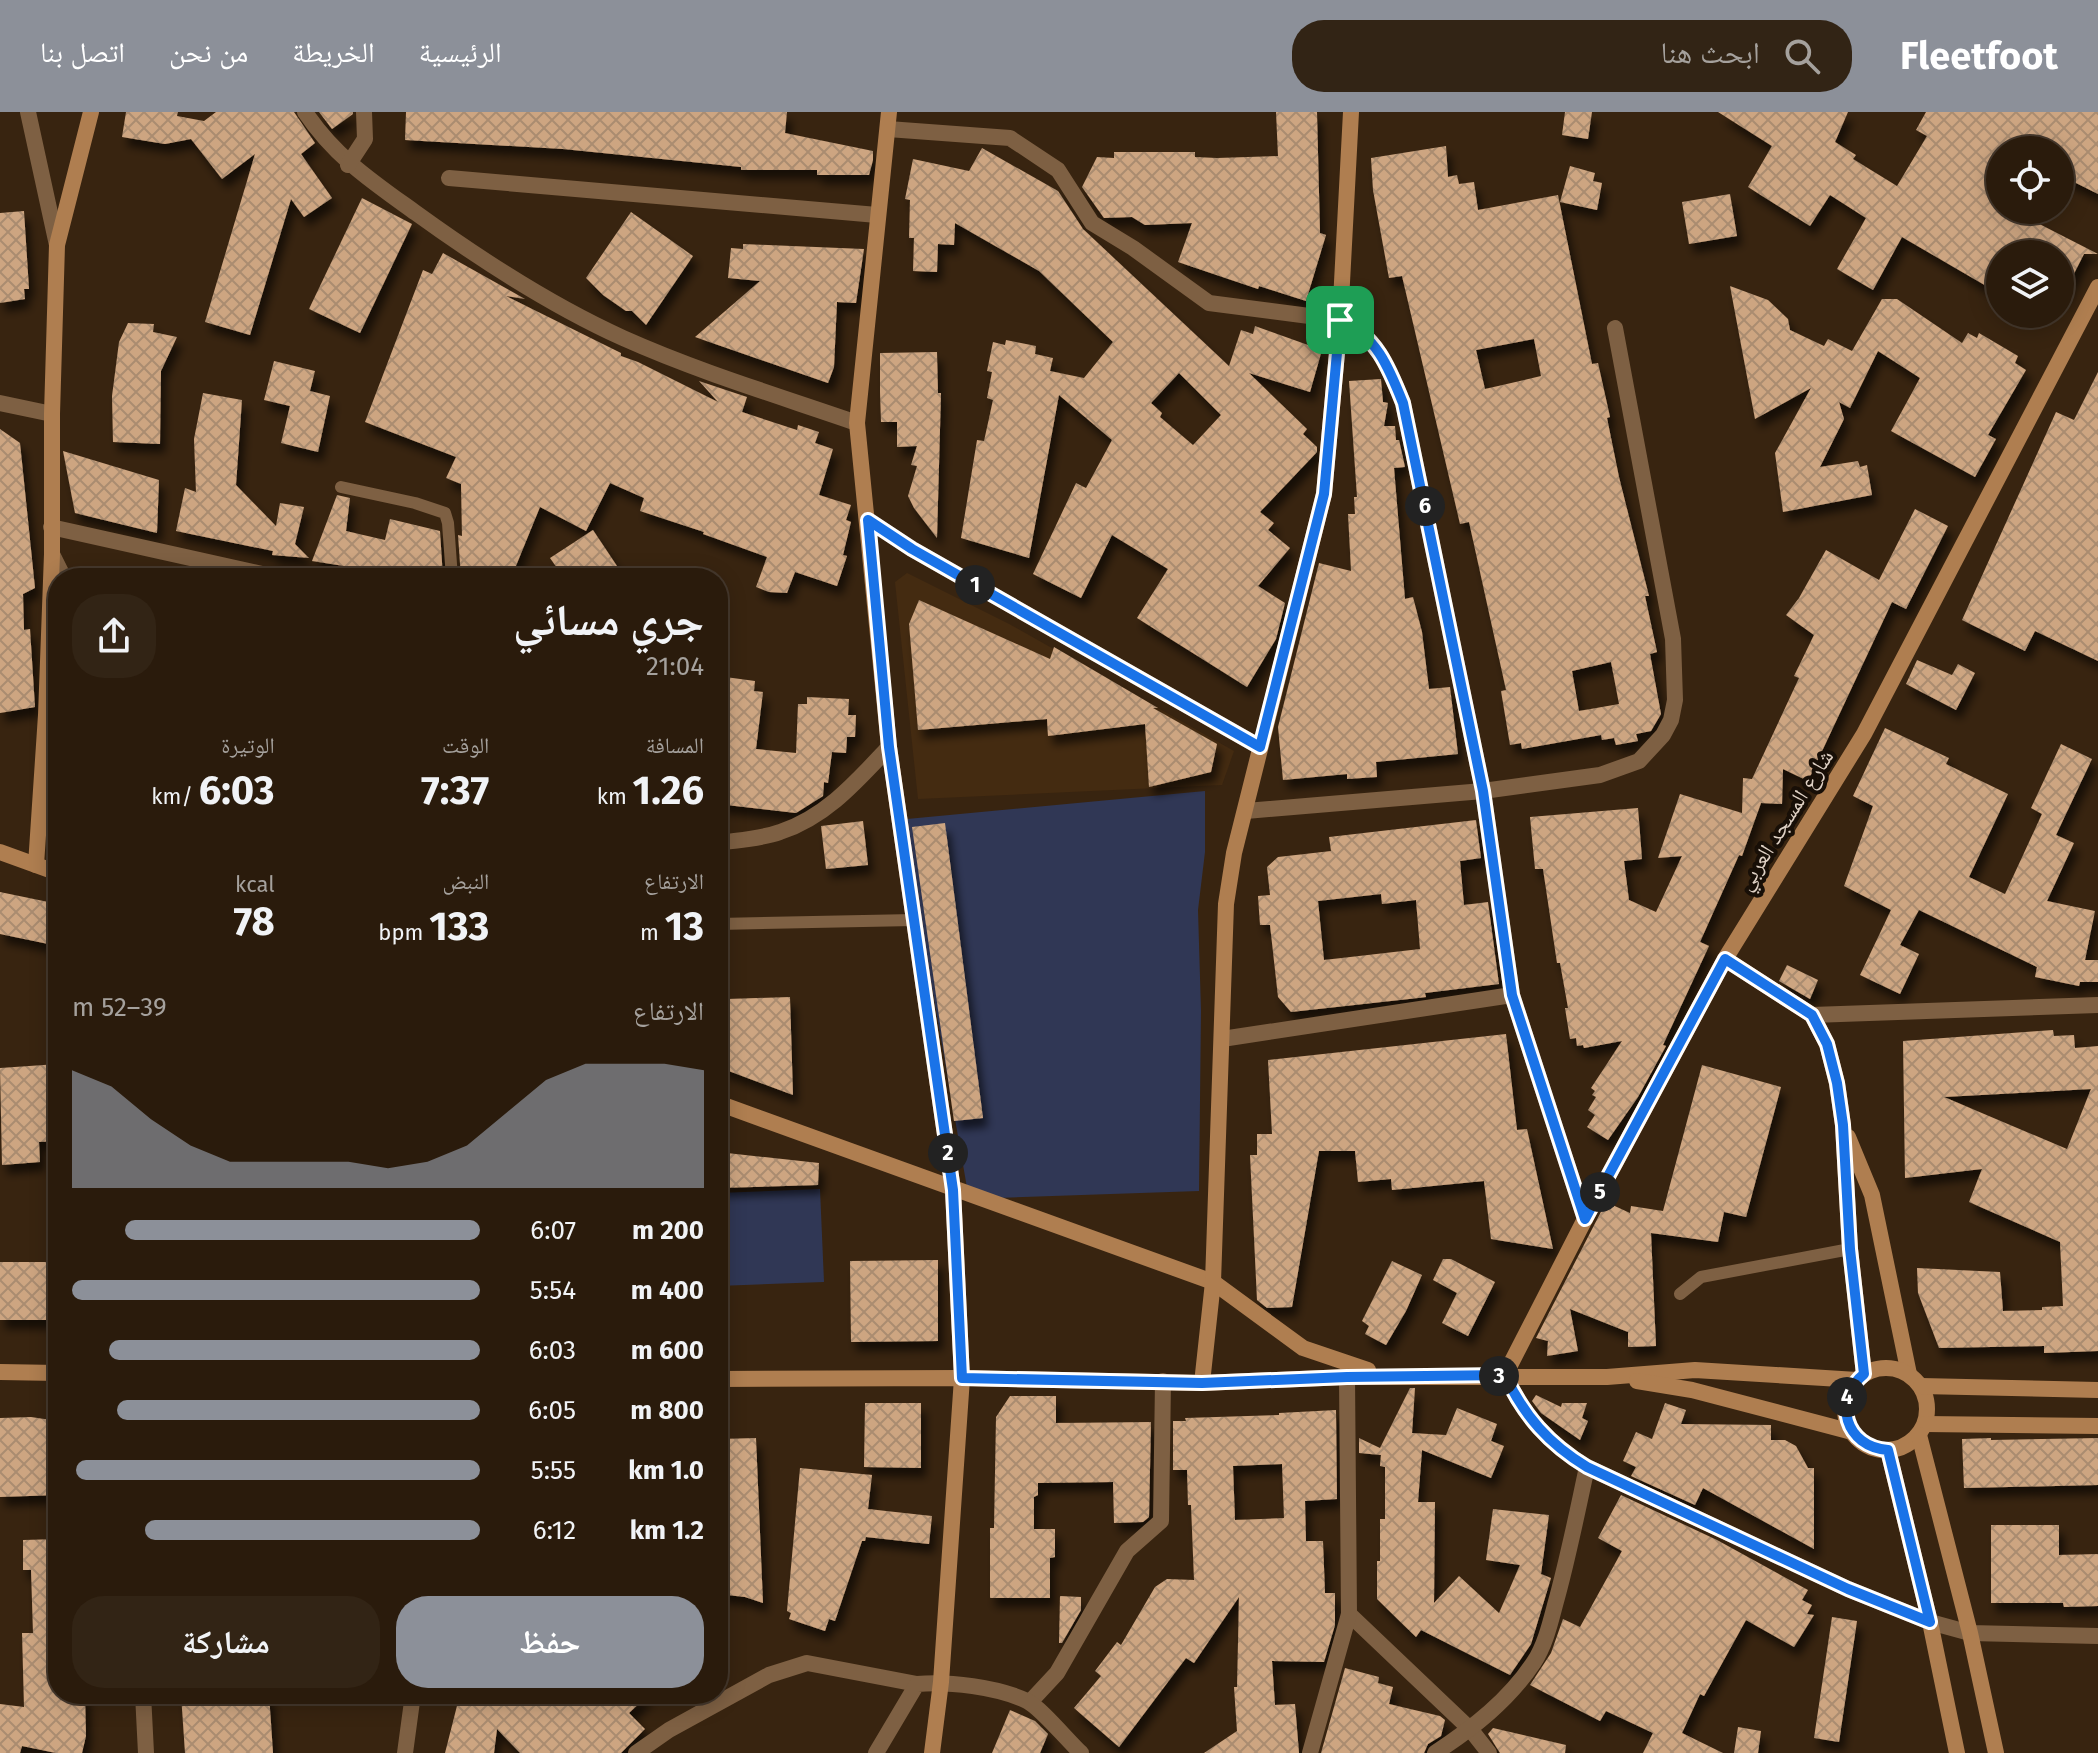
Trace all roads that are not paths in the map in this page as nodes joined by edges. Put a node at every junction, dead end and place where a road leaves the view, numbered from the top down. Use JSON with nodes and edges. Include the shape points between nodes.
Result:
{"nodes":[{"id":1,"x":28,"y":112,"type":"edge"},
{"id":2,"x":91,"y":112,"type":"edge"},
{"id":3,"x":305,"y":112,"type":"edge"},
{"id":4,"x":364,"y":112,"type":"edge"},
{"id":5,"x":1351,"y":112,"type":"edge"},
{"id":6,"x":888,"y":120,"type":"edge"},
{"id":7,"x":348,"y":165,"type":"junction"},
{"id":8,"x":449,"y":178,"type":"dead end"},
{"id":9,"x":877,"y":215,"type":"junction"},
{"id":10,"x":57,"y":245,"type":"junction"},
{"id":11,"x":2098,"y":287,"type":"edge"},
{"id":12,"x":1340,"y":320,"type":"junction"},
{"id":13,"x":1615,"y":328,"type":"dead end"},
{"id":14,"x":0,"y":403,"type":"edge"},
{"id":15,"x":52,"y":414,"type":"junction"},
{"id":16,"x":857,"y":423,"type":"junction"},
{"id":17,"x":341,"y":487,"type":"dead end"},
{"id":18,"x":868,"y":520,"type":"junction"},
{"id":19,"x":51,"y":527,"type":"junction"},
{"id":20,"x":52,"y":554,"type":"junction"},
{"id":21,"x":51,"y":568,"type":"edge"},
{"id":22,"x":59,"y":568,"type":"edge"},
{"id":23,"x":235,"y":568,"type":"edge"},
{"id":24,"x":451,"y":568,"type":"edge"},
{"id":25,"x":48,"y":661,"type":"edge"},
{"id":26,"x":889,"y":747,"type":"junction"},
{"id":27,"x":1260,"y":747,"type":"junction"},
{"id":28,"x":1483,"y":791,"type":"junction"},
{"id":29,"x":1246,"y":811,"type":"junction"},
{"id":30,"x":728,"y":841,"type":"edge"},
{"id":31,"x":0,"y":852,"type":"edge"},
{"id":32,"x":36,"y":865,"type":"junction"},
{"id":33,"x":48,"y":869,"type":"edge"},
{"id":34,"x":914,"y":920,"type":"junction"},
{"id":35,"x":728,"y":924,"type":"edge"},
{"id":36,"x":1725,"y":959,"type":"junction"},
{"id":37,"x":1512,"y":995,"type":"junction"},
{"id":38,"x":2098,"y":1005,"type":"edge"},
{"id":39,"x":1812,"y":1015,"type":"junction"},
{"id":40,"x":1222,"y":1039,"type":"junction"},
{"id":41,"x":728,"y":1107,"type":"edge"},
{"id":42,"x":1843,"y":1125,"type":"junction"},
{"id":43,"x":953,"y":1190,"type":"junction"},
{"id":44,"x":1585,"y":1219,"type":"junction"},
{"id":45,"x":1850,"y":1249,"type":"junction"},
{"id":46,"x":1213,"y":1282,"type":"junction"},
{"id":47,"x":1680,"y":1294,"type":"dead end"},
{"id":48,"x":0,"y":1372,"type":"edge"},
{"id":49,"x":48,"y":1373,"type":"edge"},
{"id":50,"x":1505,"y":1375,"type":"junction"},
{"id":51,"x":1347,"y":1377,"type":"junction"},
{"id":52,"x":1397,"y":1377,"type":"junction"},
{"id":53,"x":1607,"y":1377,"type":"junction"},
{"id":54,"x":1860,"y":1377,"type":"junction"},
{"id":55,"x":962,"y":1378,"type":"junction"},
{"id":56,"x":728,"y":1379,"type":"edge"},
{"id":57,"x":1915,"y":1380,"type":"junction"},
{"id":58,"x":1163,"y":1381,"type":"junction"},
{"id":59,"x":1202,"y":1383,"type":"junction"},
{"id":60,"x":2098,"y":1390,"type":"edge"},
{"id":61,"x":2098,"y":1426,"type":"edge"},
{"id":62,"x":1922,"y":1430,"type":"junction"},
{"id":63,"x":1852,"y":1432,"type":"junction"},
{"id":64,"x":1888,"y":1450,"type":"junction"},
{"id":65,"x":1587,"y":1467,"type":"junction"},
{"id":66,"x":1349,"y":1614,"type":"junction"},
{"id":67,"x":1930,"y":1622,"type":"junction"},
{"id":68,"x":1970,"y":1633,"type":"junction"},
{"id":69,"x":2098,"y":1636,"type":"edge"},
{"id":70,"x":941,"y":1682,"type":"junction"},
{"id":71,"x":917,"y":1684,"type":"junction"},
{"id":72,"x":728,"y":1698,"type":"edge"},
{"id":73,"x":1030,"y":1702,"type":"junction"},
{"id":74,"x":144,"y":1704,"type":"edge"},
{"id":75,"x":412,"y":1704,"type":"edge"},
{"id":76,"x":716,"y":1704,"type":"edge"},
{"id":77,"x":1471,"y":1730,"type":"junction"},
{"id":78,"x":146,"y":1753,"type":"edge"},
{"id":79,"x":405,"y":1753,"type":"edge"},
{"id":80,"x":636,"y":1753,"type":"edge"},
{"id":81,"x":876,"y":1753,"type":"edge"},
{"id":82,"x":932,"y":1753,"type":"edge"},
{"id":83,"x":1081,"y":1753,"type":"edge"},
{"id":84,"x":1310,"y":1753,"type":"edge"},
{"id":85,"x":1435,"y":1753,"type":"edge"},
{"id":86,"x":1489,"y":1753,"type":"edge"},
{"id":87,"x":1957,"y":1753,"type":"edge"},
{"id":88,"x":1996,"y":1753,"type":"edge"}],
"edges":[{"from":1,"to":10,"type":"street"},
{"from":2,"to":10,"type":"street"},
{"from":3,"to":7,"type":"street"},
{"from":4,"to":7,"type":"street","via":[[365,139]]},
{"from":5,"to":12,"type":"street"},
{"from":6,"to":9,"type":"street"},
{"from":6,"to":12,"type":"street","via":[[1010,138],[1058,170],[1092,223],[1209,303]]},
{"from":7,"to":16,"type":"street","via":[[545,299],[681,363]]},
{"from":8,"to":9,"type":"street"},
{"from":9,"to":16,"type":"street"},
{"from":10,"to":15,"type":"street"},
{"from":11,"to":36,"type":"street","name":"شارع المسجد العربي","via":[[1864,734]]},
{"from":12,"to":27,"type":"street","via":[[1324,494]]},
{"from":12,"to":28,"type":"street","via":[[1375,345],[1403,403]]},
{"from":13,"to":28,"type":"street","via":[[1673,639],[1671,720],[1639,761],[1600,775]]},
{"from":14,"to":15,"type":"street"},
{"from":15,"to":19,"type":"street"},
{"from":16,"to":18,"type":"street"},
{"from":17,"to":24,"type":"lane","via":[[445,513]]},
{"from":18,"to":26,"type":"street"},
{"from":18,"to":27,"type":"street"},
{"from":19,"to":20,"type":"street"},
{"from":19,"to":23,"type":"street"},
{"from":20,"to":21,"type":"street"},
{"from":20,"to":22,"type":"street"},
{"from":25,"to":32,"type":"street"},
{"from":26,"to":30,"type":"street","via":[[850,789],[807,821],[779,833]]},
{"from":26,"to":34,"type":"street"},
{"from":27,"to":29,"type":"street"},
{"from":28,"to":29,"type":"street"},
{"from":28,"to":37,"type":"street"},
{"from":29,"to":40,"type":"street","via":[[1226,904]]},
{"from":31,"to":32,"type":"street"},
{"from":32,"to":33,"type":"street"},
{"from":34,"to":35,"type":"lane"},
{"from":34,"to":43,"type":"street"},
{"from":36,"to":39,"type":"street"},
{"from":36,"to":44,"type":"street","name":"شارع المسجد العربي"},
{"from":37,"to":40,"type":"street"},
{"from":37,"to":44,"type":"street"},
{"from":38,"to":39,"type":"street"},
{"from":39,"to":42,"type":"street","via":[[1833,1063]]},
{"from":40,"to":46,"type":"street"},
{"from":41,"to":43,"type":"street"},
{"from":42,"to":45,"type":"street"},
{"from":42,"to":57,"type":"street","via":[[1872,1195]]},
{"from":43,"to":46,"type":"street"},
{"from":43,"to":55,"type":"street"},
{"from":44,"to":50,"type":"street","name":"شارع المسجد العربي"},
{"from":45,"to":47,"type":"lane","via":[[1701,1277]]},
{"from":45,"to":54,"type":"street"},
{"from":46,"to":52,"type":"street","via":[[1303,1348]]},
{"from":46,"to":59,"type":"street"},
{"from":48,"to":49,"type":"street"},
{"from":50,"to":52,"type":"street"},
{"from":50,"to":53,"type":"street"},
{"from":50,"to":65,"type":"street","via":[[1538,1428]]},
{"from":51,"to":52,"type":"street"},
{"from":51,"to":59,"type":"street"},
{"from":51,"to":66,"type":"street"},
{"from":53,"to":54,"type":"street","via":[[1695,1370]]},
{"from":53,"to":63,"type":"street","via":[[1692,1390]]},
{"from":54,"to":57,"type":"street","via":[[1887,1367]]},
{"from":54,"to":63,"type":"street","via":[[1850,1389],[1845,1411]]},
{"from":55,"to":56,"type":"street"},
{"from":55,"to":58,"type":"street"},
{"from":55,"to":70,"type":"street"},
{"from":57,"to":60,"type":"street"},
{"from":57,"to":62,"type":"street","via":[[1928,1412]]},
{"from":58,"to":59,"type":"street"},
{"from":58,"to":73,"type":"street","via":[[1161,1521],[1127,1551],[1057,1673]]},
{"from":61,"to":62,"type":"street"},
{"from":62,"to":64,"type":"street"},
{"from":62,"to":68,"type":"street"},
{"from":63,"to":64,"type":"street","via":[[1868,1446]]},
{"from":64,"to":67,"type":"street"},
{"from":65,"to":67,"type":"street"},
{"from":65,"to":77,"type":"street","via":[[1548,1631],[1534,1661]]},
{"from":66,"to":77,"type":"street"},
{"from":66,"to":84,"type":"street"},
{"from":67,"to":68,"type":"street"},
{"from":67,"to":87,"type":"street"},
{"from":68,"to":69,"type":"street"},
{"from":68,"to":88,"type":"street"},
{"from":70,"to":71,"type":"street"},
{"from":70,"to":73,"type":"street"},
{"from":70,"to":82,"type":"street"},
{"from":71,"to":72,"type":"street","via":[[807,1663],[769,1675]]},
{"from":71,"to":81,"type":"street"},
{"from":73,"to":83,"type":"street"},
{"from":74,"to":78,"type":"street"},
{"from":75,"to":79,"type":"street"},
{"from":76,"to":80,"type":"street"},
{"from":77,"to":85,"type":"street"},
{"from":77,"to":86,"type":"street"}]}
